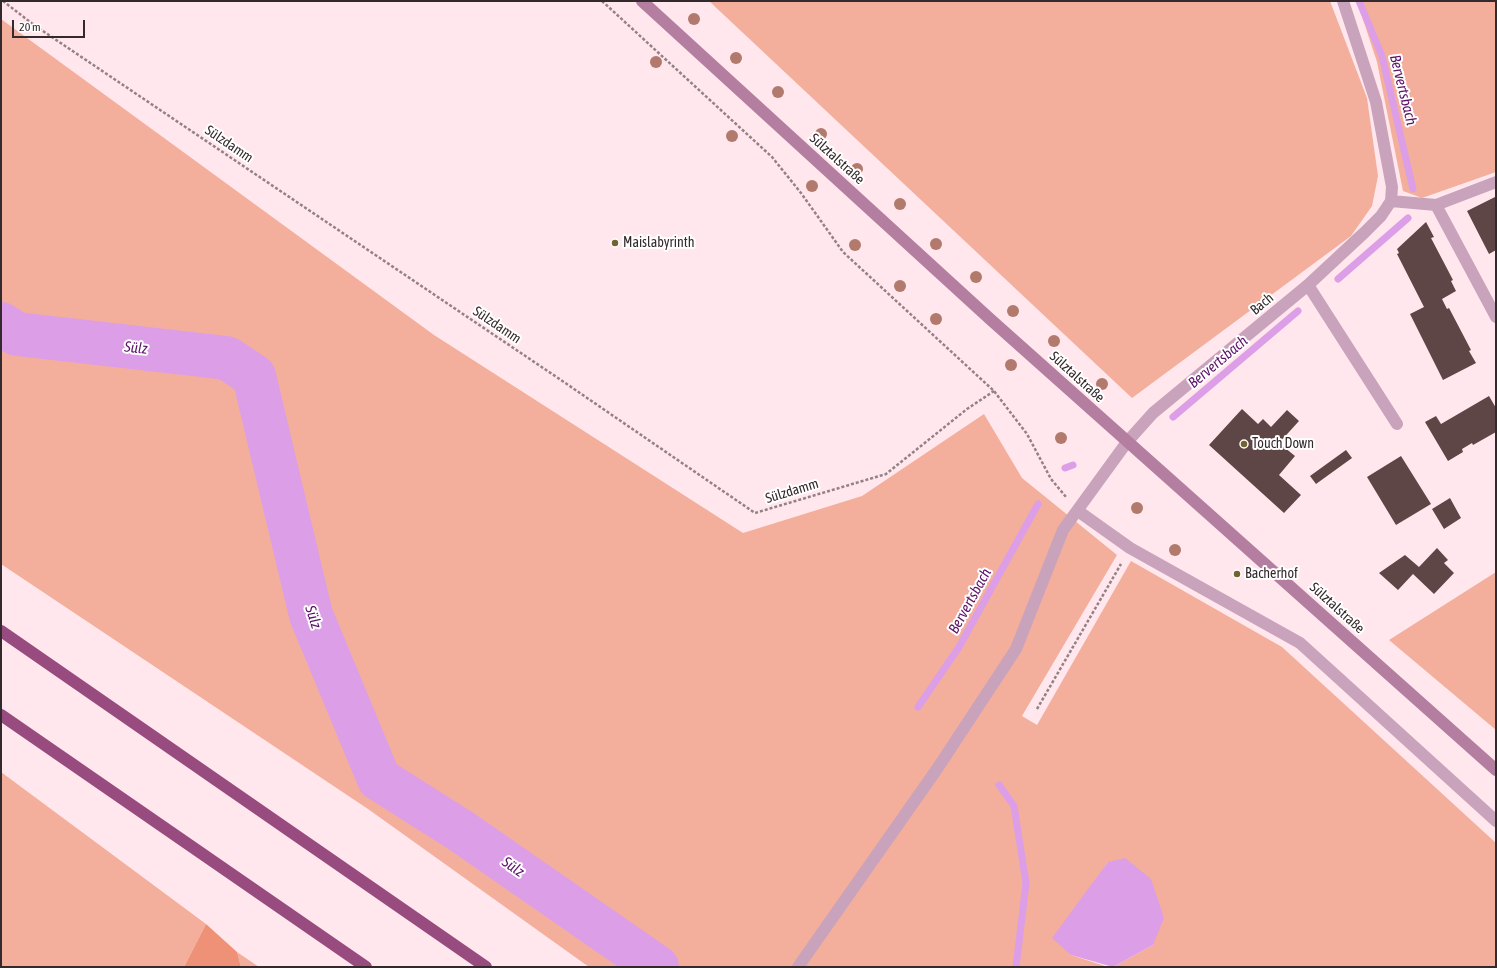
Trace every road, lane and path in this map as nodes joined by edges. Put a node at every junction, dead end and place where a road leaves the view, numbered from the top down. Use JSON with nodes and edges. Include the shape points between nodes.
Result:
{"nodes":[{"id":1,"x":3,"y":1,"type":"edge"},
{"id":2,"x":602,"y":1,"type":"edge"},
{"id":3,"x":642,"y":1,"type":"edge"},
{"id":4,"x":1343,"y":1,"type":"edge"},
{"id":5,"x":1496,"y":182,"type":"edge"},
{"id":6,"x":1391,"y":201,"type":"junction"},
{"id":7,"x":1436,"y":205,"type":"junction"},
{"id":8,"x":1308,"y":285,"type":"junction"},
{"id":9,"x":1496,"y":317,"type":"edge"},
{"id":10,"x":994,"y":391,"type":"junction"},
{"id":11,"x":1397,"y":424,"type":"dead end"},
{"id":12,"x":1128,"y":442,"type":"junction"},
{"id":13,"x":1078,"y":511,"type":"junction"},
{"id":14,"x":1130,"y":548,"type":"junction"},
{"id":15,"x":1,"y":631,"type":"edge"},
{"id":16,"x":1037,"y":709,"type":"dead end"},
{"id":17,"x":1,"y":715,"type":"edge"},
{"id":18,"x":1496,"y":770,"type":"edge"},
{"id":19,"x":1496,"y":821,"type":"edge"},
{"id":20,"x":801,"y":963,"type":"edge"},
{"id":21,"x":366,"y":967,"type":"edge"},
{"id":22,"x":486,"y":967,"type":"edge"}],
"edges":[{"from":1,"to":10,"type":"path","name":"Sülzdamm","via":[[34,25],[755,513],[886,474]]},
{"from":2,"to":10,"type":"path","via":[[772,157],[843,252]]},
{"from":3,"to":12,"type":"main road","name":"Sülztalstraße"},
{"from":4,"to":6,"type":"street","via":[[1376,102],[1392,187]]},
{"from":5,"to":7,"type":"street"},
{"from":6,"to":7,"type":"street"},
{"from":6,"to":8,"type":"street","name":"Bach","via":[[1382,216]]},
{"from":7,"to":9,"type":"street"},
{"from":8,"to":11,"type":"street"},
{"from":8,"to":12,"type":"street","name":"Bach","via":[[1153,413]]},
{"from":10,"to":13,"type":"path","via":[[1027,434],[1051,479]]},
{"from":12,"to":13,"type":"street","name":"Bach"},
{"from":12,"to":18,"type":"main road","name":"Sülztalstraße"},
{"from":13,"to":14,"type":"street"},
{"from":13,"to":20,"type":"street","name":"Bach","via":[[1063,530],[1016,649],[937,769]]},
{"from":14,"to":16,"type":"path"},
{"from":14,"to":19,"type":"street","via":[[1300,643]]},
{"from":15,"to":22,"type":"highway"},
{"from":17,"to":21,"type":"highway"}]}
